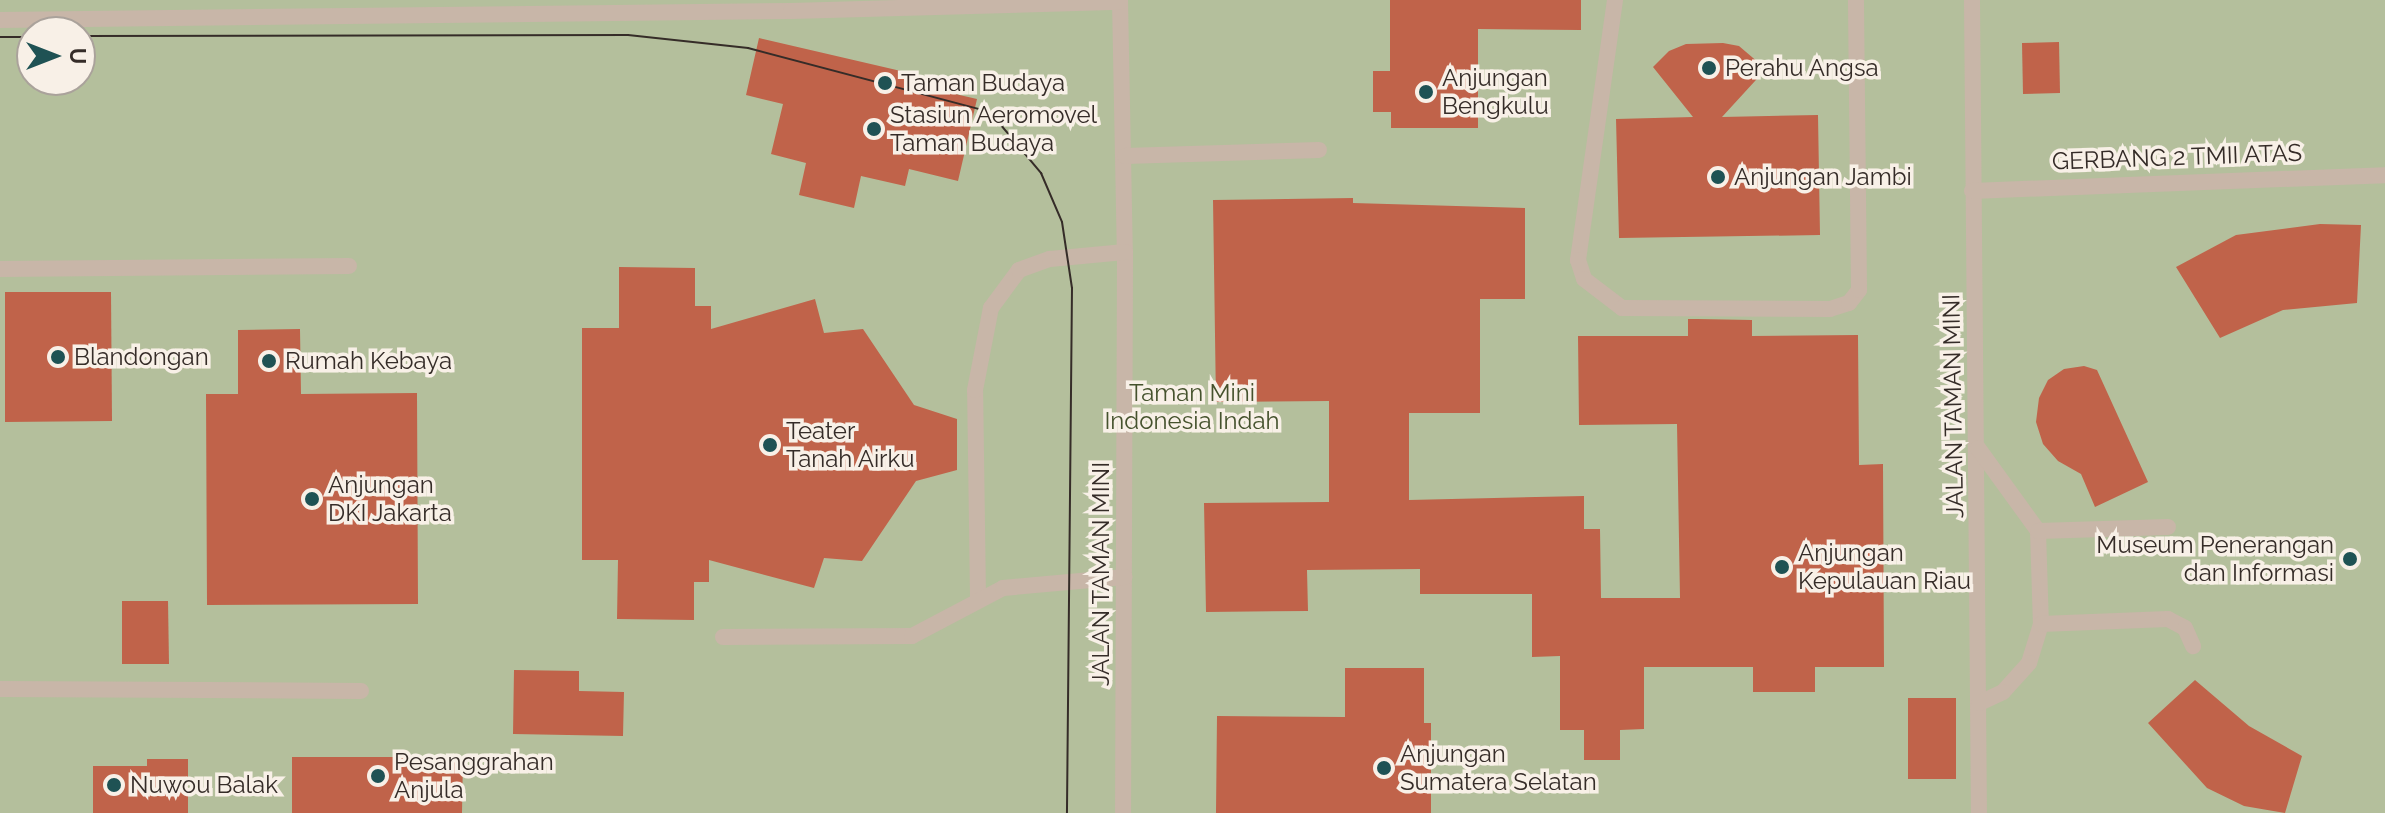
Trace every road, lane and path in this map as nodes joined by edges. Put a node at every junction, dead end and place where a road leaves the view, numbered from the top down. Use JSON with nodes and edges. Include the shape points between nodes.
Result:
{"nodes":[{"id":1,"x":1615,"y":0,"type":"edge"},
{"id":2,"x":1856,"y":0,"type":"edge"},
{"id":3,"x":1972,"y":0,"type":"edge"},
{"id":4,"x":1120,"y":1,"type":"edge"},
{"id":5,"x":791,"y":6,"type":"edge"},
{"id":6,"x":356,"y":7,"type":"edge"},
{"id":7,"x":0,"y":20,"type":"edge"},
{"id":8,"x":1319,"y":150,"type":"dead end"},
{"id":9,"x":1125,"y":156,"type":"junction"},
{"id":10,"x":2385,"y":175,"type":"edge"},
{"id":11,"x":1972,"y":191,"type":"junction"},
{"id":12,"x":1125,"y":252,"type":"junction"},
{"id":13,"x":349,"y":266,"type":"dead end"},
{"id":14,"x":0,"y":269,"type":"edge"},
{"id":15,"x":1978,"y":448,"type":"junction"},
{"id":16,"x":2168,"y":527,"type":"dead end"},
{"id":17,"x":2038,"y":531,"type":"junction"},
{"id":18,"x":1125,"y":577,"type":"junction"},
{"id":19,"x":978,"y":597,"type":"junction"},
{"id":20,"x":2041,"y":624,"type":"junction"},
{"id":21,"x":723,"y":637,"type":"dead end"},
{"id":22,"x":2193,"y":646,"type":"dead end"},
{"id":23,"x":0,"y":689,"type":"edge"},
{"id":24,"x":361,"y":691,"type":"dead end"},
{"id":25,"x":1979,"y":703,"type":"junction"},
{"id":26,"x":1123,"y":813,"type":"edge"},
{"id":27,"x":1979,"y":813,"type":"edge"}],
"edges":[{"from":1,"to":2,"type":"lane","via":[[1578,260],[1584,279],[1622,308],[1771,309],[1842,307],[1859,290]]},
{"from":3,"to":11,"type":"lane","name":"JALAN TAMAN MINI"},
{"from":4,"to":5,"type":"lane"},
{"from":4,"to":9,"type":"lane","name":"JALAN TAMAN MINI"},
{"from":5,"to":6,"type":"lane","via":[[672,13]]},
{"from":6,"to":7,"type":"lane"},
{"from":8,"to":9,"type":"lane"},
{"from":9,"to":12,"type":"lane","name":"JALAN TAMAN MINI"},
{"from":10,"to":11,"type":"lane","name":"GERBANG 2 TMII ATAS"},
{"from":11,"to":15,"type":"lane","name":"JALAN TAMAN MINI"},
{"from":12,"to":18,"type":"lane","name":"JALAN TAMAN MINI"},
{"from":12,"to":19,"type":"lane","via":[[1050,259],[1019,270],[991,308],[975,390]]},
{"from":13,"to":14,"type":"lane"},
{"from":15,"to":17,"type":"lane"},
{"from":15,"to":25,"type":"lane","name":"JALAN TAMAN MINI"},
{"from":16,"to":17,"type":"lane"},
{"from":17,"to":20,"type":"lane"},
{"from":18,"to":19,"type":"lane","via":[[1003,588]]},
{"from":18,"to":26,"type":"lane","name":"JALAN TAMAN MINI"},
{"from":19,"to":21,"type":"lane","via":[[944,622],[912,636]]},
{"from":20,"to":22,"type":"lane","via":[[2168,619],[2185,628]]},
{"from":20,"to":25,"type":"lane","via":[[2029,663],[2003,692]]},
{"from":23,"to":24,"type":"lane"},
{"from":25,"to":27,"type":"lane","name":"JALAN TAMAN MINI"}]}
